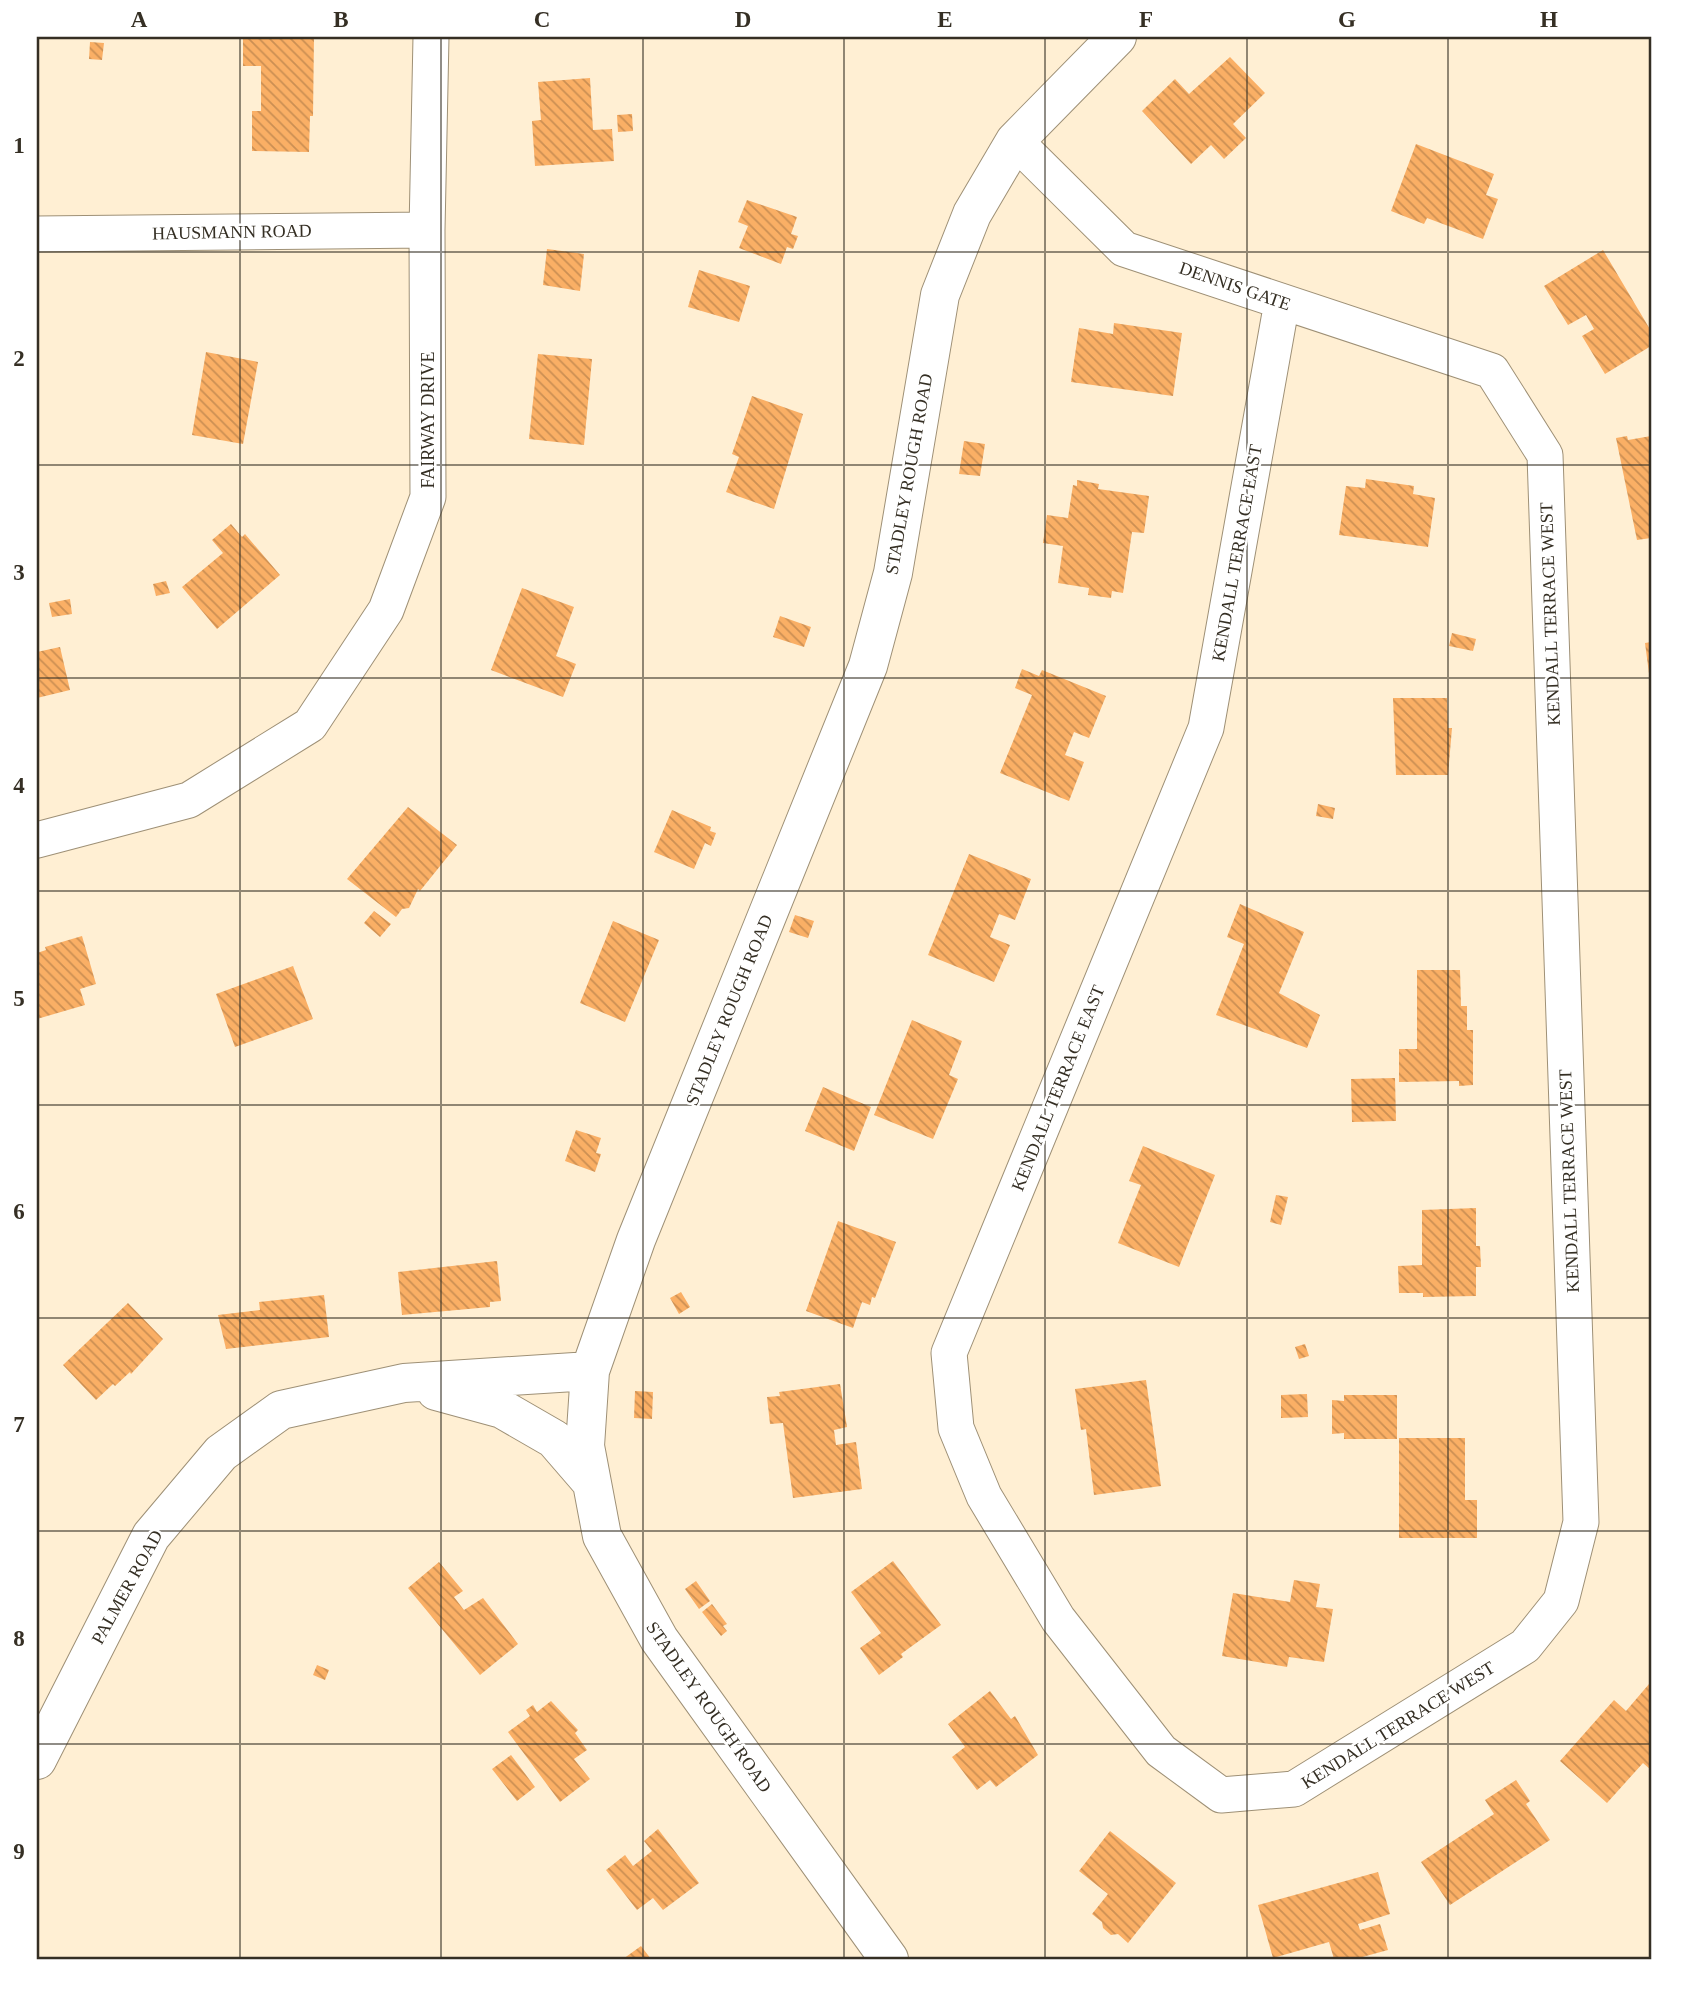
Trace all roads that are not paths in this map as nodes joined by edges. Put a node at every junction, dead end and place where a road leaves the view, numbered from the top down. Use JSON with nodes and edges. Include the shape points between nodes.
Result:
{"nodes":[{"id":1,"x":430,"y":37,"type":"edge"},
{"id":2,"x":1117,"y":37,"type":"edge"},
{"id":3,"x":1015,"y":141,"type":"junction"},
{"id":4,"x":427,"y":230,"type":"junction"},
{"id":5,"x":37,"y":234,"type":"edge"},
{"id":6,"x":1282,"y":302,"type":"junction"},
{"id":7,"x":1492,"y":371,"type":"joint"},
{"id":8,"x":37,"y":841,"type":"edge"},
{"id":9,"x":590,"y":1371,"type":"junction"},
{"id":10,"x":404,"y":1383,"type":"junction"},
{"id":11,"x":592,"y":1483,"type":"junction"},
{"id":12,"x":37,"y":1760,"type":"edge"},
{"id":13,"x":1221,"y":1795,"type":"joint"},
{"id":14,"x":889,"y":1959,"type":"edge"}],
"edges":[{"from":1,"to":4,"type":"street","name":"FAIRWAY DRIVE"},
{"from":2,"to":3,"type":"main road","name":"STADLEY ROUGH ROAD"},
{"from":3,"to":6,"type":"street","name":"DENNIS GATE","via":[[1124,249]]},
{"from":3,"to":9,"type":"main road","name":"STADLEY ROUGH ROAD","via":[[972,214],[940,295],[893,573],[868,666],[636,1240]]},
{"from":4,"to":5,"type":"street","name":"HAUSMANN ROAD"},
{"from":4,"to":8,"type":"street","name":"FAIRWAY DRIVE","via":[[428,497],[386,610],[310,725],[189,800]]},
{"from":6,"to":7,"type":"street","name":"DENNIS GATE"},
{"from":6,"to":13,"type":"street","name":"KENDALL TERRACE EAST","via":[[1206,728],[949,1353],[956,1428],[984,1496],[1051,1608],[1161,1751]]},
{"from":7,"to":13,"type":"street","name":"KENDALL TERRACE WEST","via":[[1545,455],[1581,1522],[1561,1601],[1525,1646],[1294,1790]]},
{"from":9,"to":10,"type":"main road","name":"PALMER ROAD"},
{"from":9,"to":11,"type":"main road","name":"STADLEY ROUGH ROAD","via":[[585,1446]]},
{"from":10,"to":11,"type":"main road","name":"PALMER ROAD","via":[[502,1409],[554,1439]]},
{"from":10,"to":12,"type":"main road","name":"PALMER ROAD","via":[[281,1410],[221,1453],[151,1536]]},
{"from":11,"to":14,"type":"main road","name":"STADLEY ROUGH ROAD","via":[[602,1536],[659,1639]]}]}
